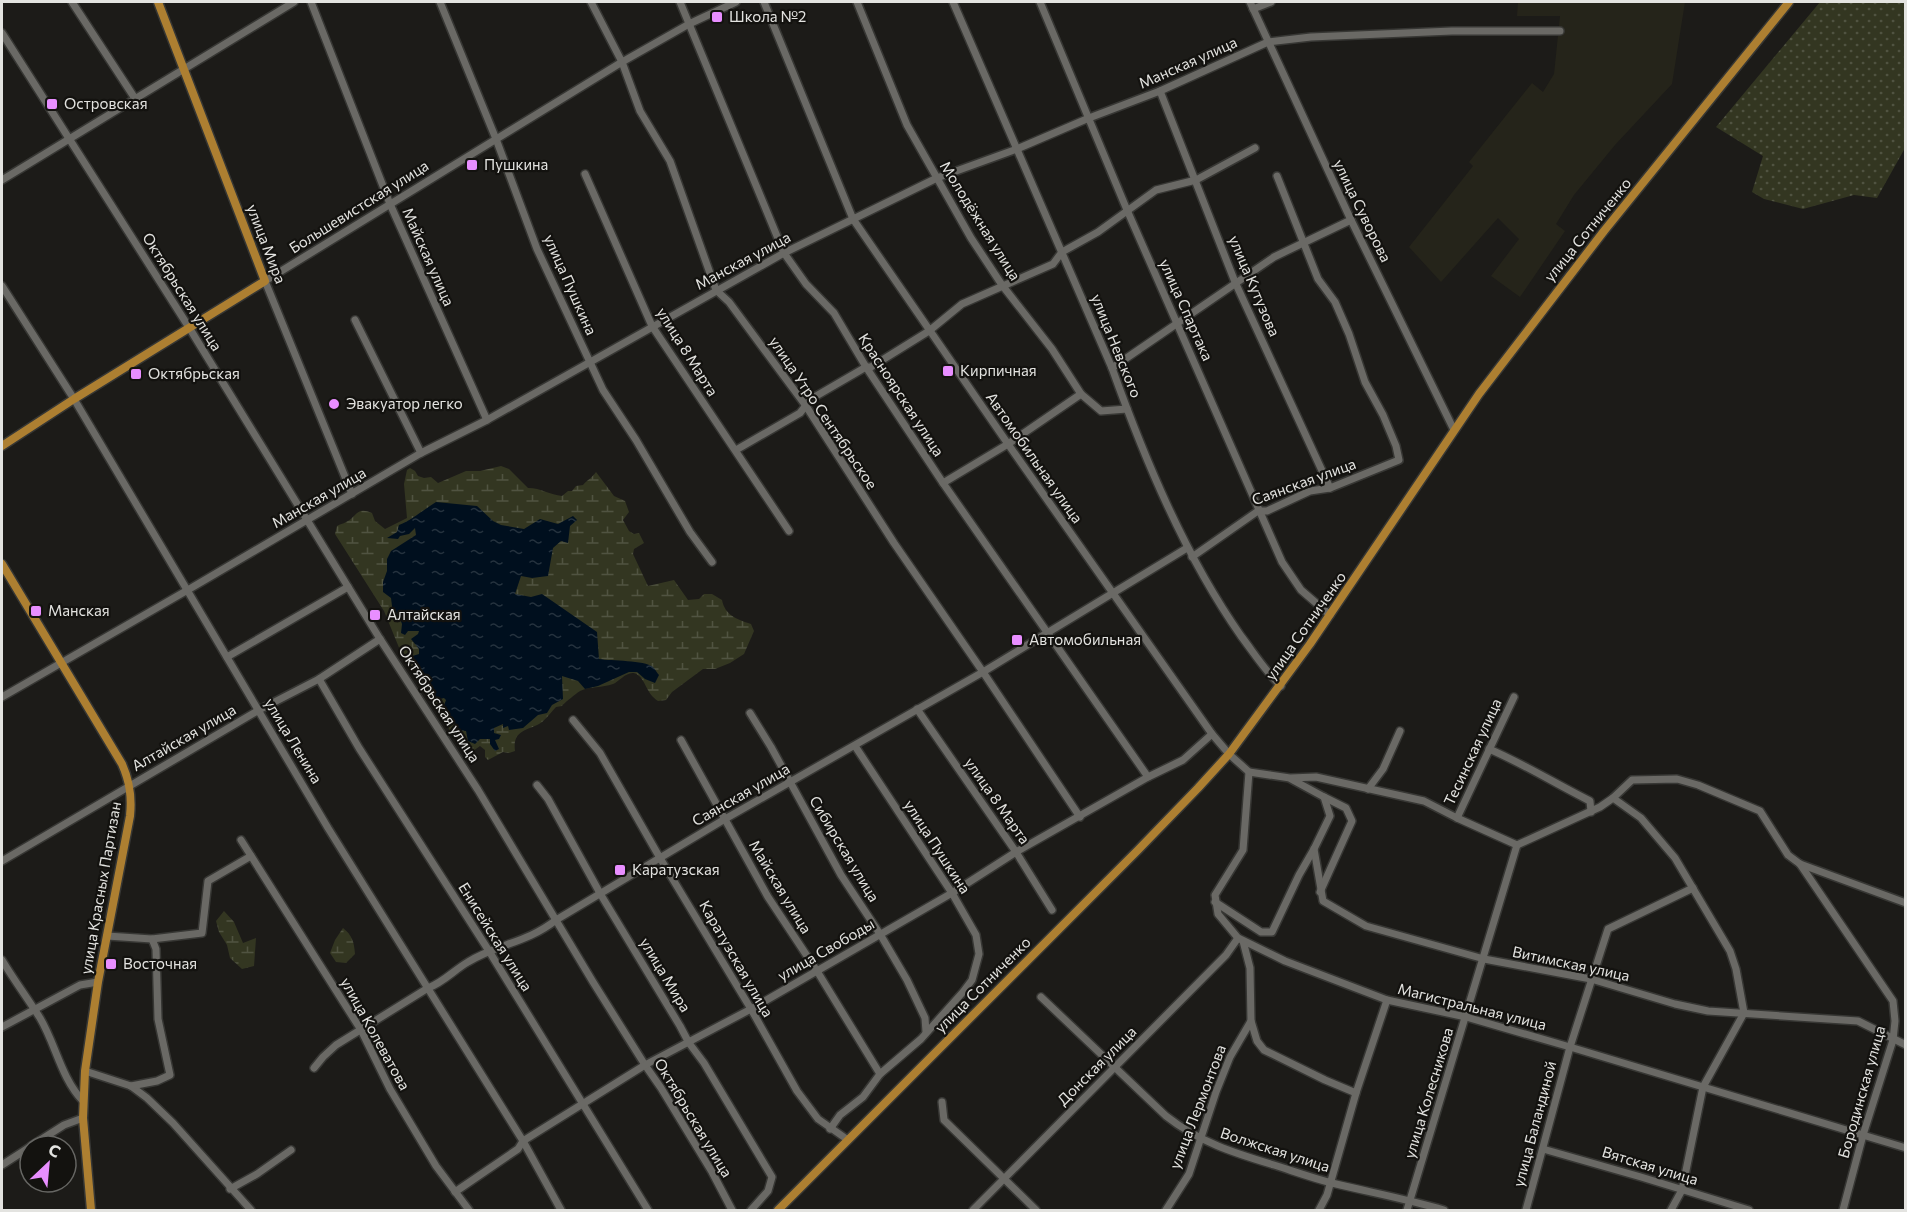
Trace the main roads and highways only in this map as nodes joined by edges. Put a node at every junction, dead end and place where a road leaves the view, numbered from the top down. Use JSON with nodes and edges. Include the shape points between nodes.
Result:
{"nodes":[{"id":1,"x":159,"y":2,"type":"edge"},
{"id":2,"x":1789,"y":2,"type":"edge"},
{"id":3,"x":265,"y":281,"type":"joint"},
{"id":4,"x":2,"y":446,"type":"edge"},
{"id":5,"x":2,"y":564,"type":"edge"},
{"id":6,"x":91,"y":1210,"type":"edge"},
{"id":7,"x":778,"y":1210,"type":"edge"}],
"edges":[{"from":1,"to":3,"type":"main road","name":"улица Мира"},
{"from":2,"to":7,"type":"main road","name":"улица Сотниченко","via":[[1500,367],[1281,686],[1229,754]]},
{"from":3,"to":4,"type":"main road","name":"Большевистская улица"},
{"from":5,"to":6,"type":"main road","name":"улица Красных Партизан","via":[[122,764],[130,784],[130,816],[98,982],[82,1101]]}]}
